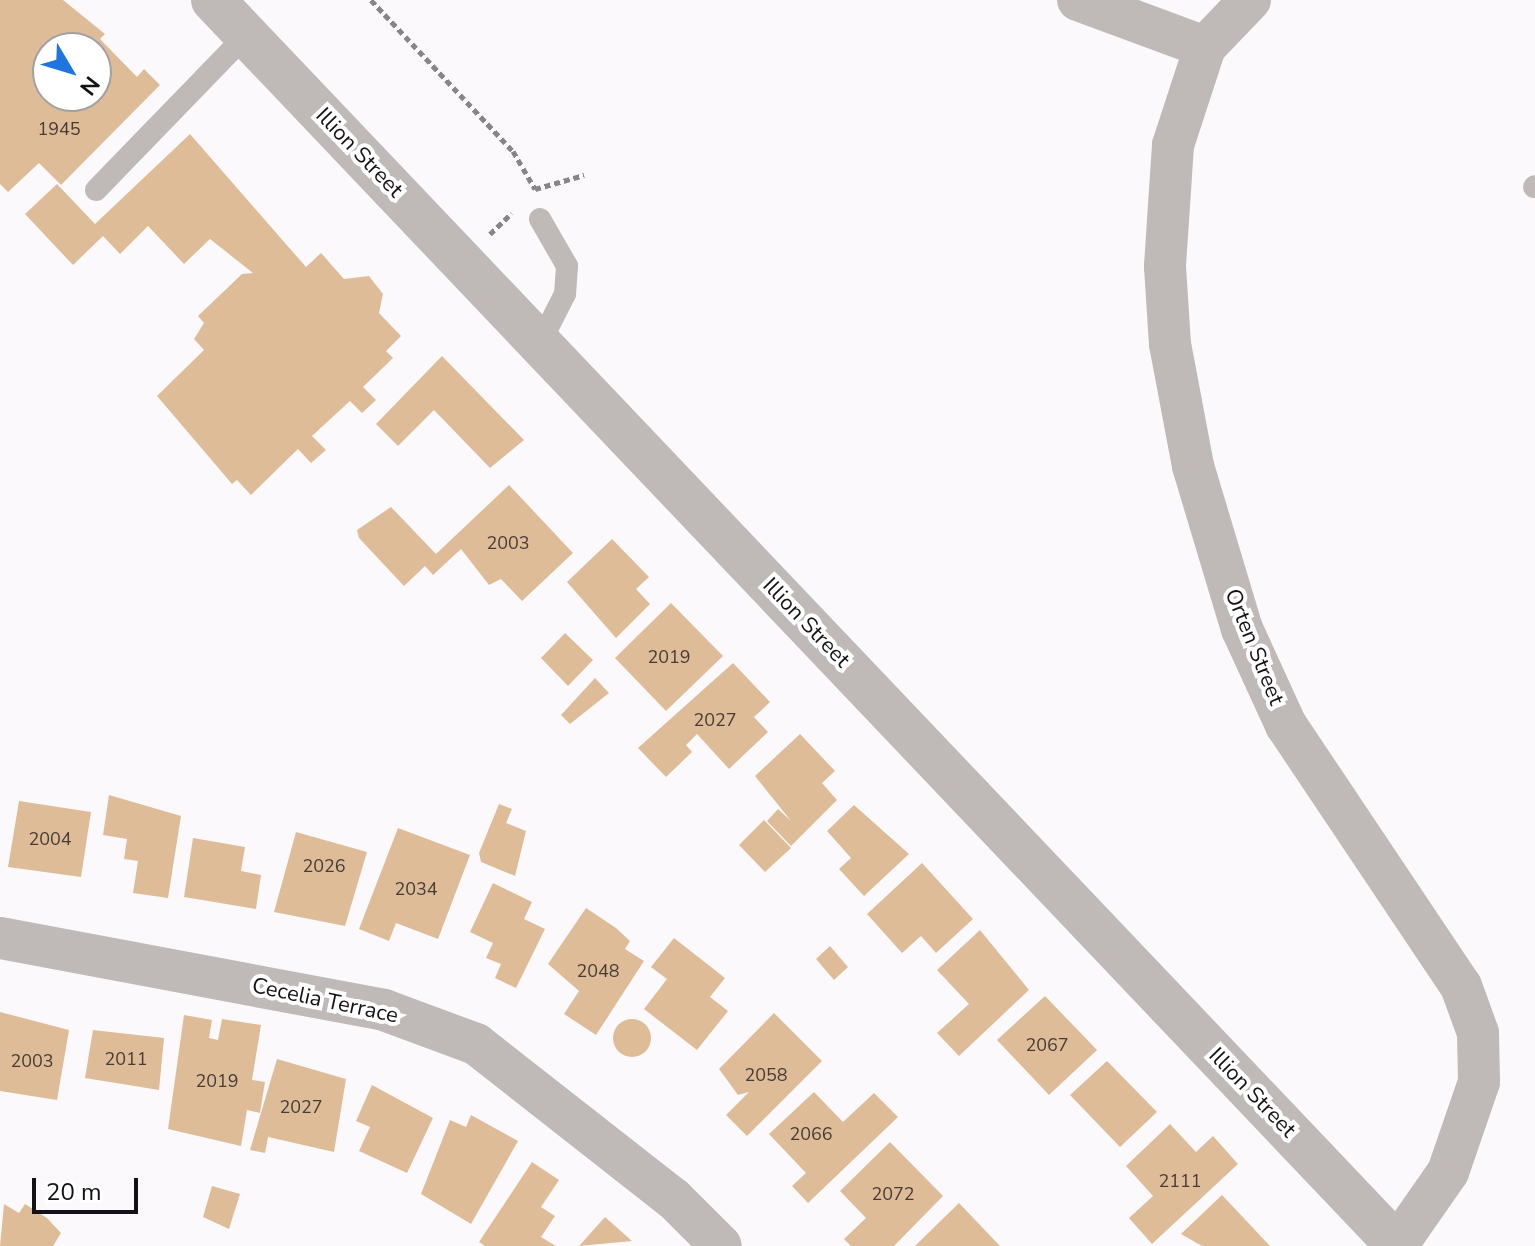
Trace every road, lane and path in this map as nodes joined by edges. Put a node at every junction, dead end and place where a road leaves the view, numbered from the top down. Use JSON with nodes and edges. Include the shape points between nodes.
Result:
{"nodes":[{"id":1,"x":213,"y":0,"type":"edge"},
{"id":2,"x":371,"y":0,"type":"edge"},
{"id":3,"x":1078,"y":0,"type":"edge"},
{"id":4,"x":1250,"y":0,"type":"edge"},
{"id":5,"x":246,"y":35,"type":"junction"},
{"id":6,"x":1205,"y":47,"type":"junction"},
{"id":7,"x":584,"y":175,"type":"dead end"},
{"id":8,"x":96,"y":190,"type":"dead end"},
{"id":9,"x":540,"y":219,"type":"dead end"},
{"id":10,"x":540,"y":343,"type":"junction"},
{"id":11,"x":0,"y":938,"type":"edge"},
{"id":12,"x":721,"y":1246,"type":"edge"},
{"id":13,"x":1398,"y":1246,"type":"edge"}],
"edges":[{"from":1,"to":5,"type":"street","name":"Illion Street"},
{"from":2,"to":7,"type":"path","via":[[513,151],[535,189]]},
{"from":3,"to":6,"type":"street"},
{"from":4,"to":6,"type":"street","name":"Orten Street"},
{"from":5,"to":8,"type":"lane"},
{"from":5,"to":10,"type":"street","name":"Illion Street"},
{"from":6,"to":13,"type":"street","name":"Orten Street","via":[[1173,145],[1165,267],[1193,466],[1242,629],[1286,725],[1461,986],[1478,1033],[1479,1082],[1448,1172]]},
{"from":9,"to":10,"type":"lane","via":[[567,266],[565,294]]},
{"from":10,"to":13,"type":"street","name":"Illion Street"},
{"from":11,"to":12,"type":"street","name":"Cecelia Terrace","via":[[384,1010],[476,1044],[674,1199]]}]}
